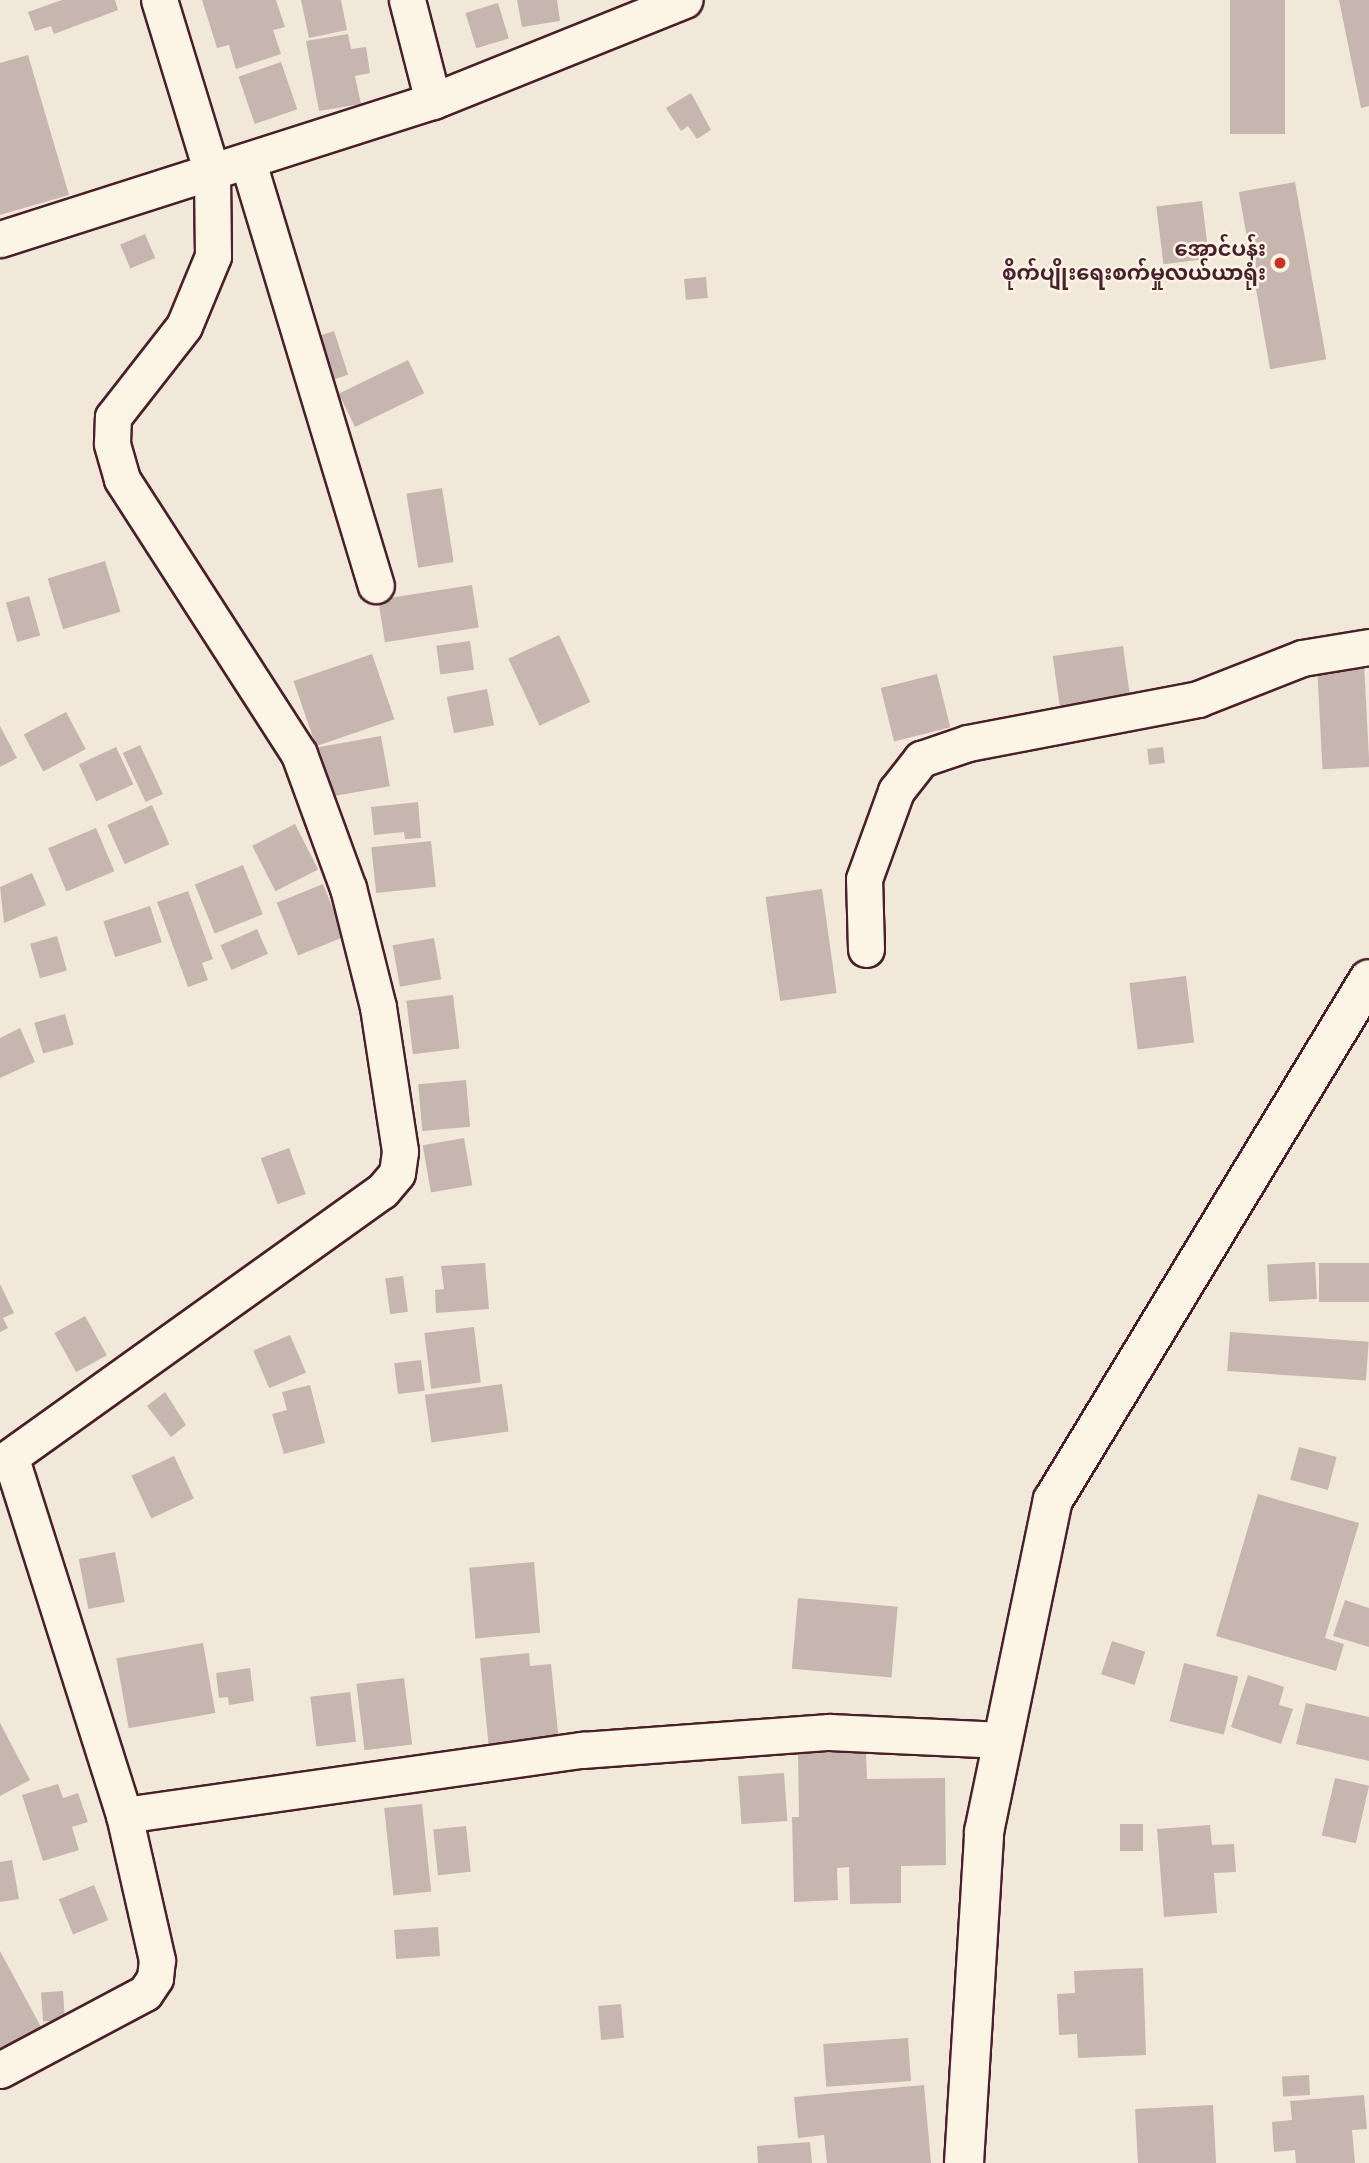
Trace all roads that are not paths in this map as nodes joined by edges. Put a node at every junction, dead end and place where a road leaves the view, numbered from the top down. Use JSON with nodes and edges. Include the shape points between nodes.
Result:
{"nodes":[{"id":1,"x":159,"y":0,"type":"edge"},
{"id":2,"x":407,"y":0,"type":"edge"},
{"id":3,"x":684,"y":0,"type":"edge"},
{"id":4,"x":433,"y":101,"type":"junction"},
{"id":5,"x":247,"y":162,"type":"junction"},
{"id":6,"x":212,"y":173,"type":"junction"},
{"id":7,"x":0,"y":239,"type":"edge"},
{"id":8,"x":376,"y":585,"type":"dead end"},
{"id":9,"x":1369,"y":647,"type":"edge"},
{"id":10,"x":866,"y":949,"type":"dead end"},
{"id":11,"x":1369,"y":979,"type":"edge"},
{"id":12,"x":6,"y":1461,"type":"edge"},
{"id":13,"x":1003,"y":1740,"type":"junction"},
{"id":14,"x":124,"y":1815,"type":"junction"},
{"id":15,"x":0,"y":2070,"type":"edge"},
{"id":16,"x":964,"y":2163,"type":"edge"}],
"edges":[{"from":1,"to":6,"type":"street"},
{"from":2,"to":4,"type":"street"},
{"from":3,"to":4,"type":"street"},
{"from":4,"to":5,"type":"street"},
{"from":5,"to":6,"type":"street"},
{"from":5,"to":8,"type":"street"},
{"from":6,"to":7,"type":"street"},
{"from":6,"to":12,"type":"street","via":[[214,257],[184,326],[113,417],[111,443],[122,479],[299,754],[348,888],[378,1007],[400,1151],[397,1173],[382,1191]]},
{"from":9,"to":10,"type":"street","via":[[1302,658],[1198,699],[968,743],[921,759],[896,791],[864,879]]},
{"from":11,"to":13,"type":"main road","via":[[1053,1500]]},
{"from":12,"to":14,"type":"street"},
{"from":13,"to":14,"type":"street","via":[[829,1732],[582,1750]]},
{"from":13,"to":16,"type":"main road","via":[[984,1832]]},
{"from":14,"to":15,"type":"street","via":[[157,1960],[155,1978],[145,1993]]}]}
